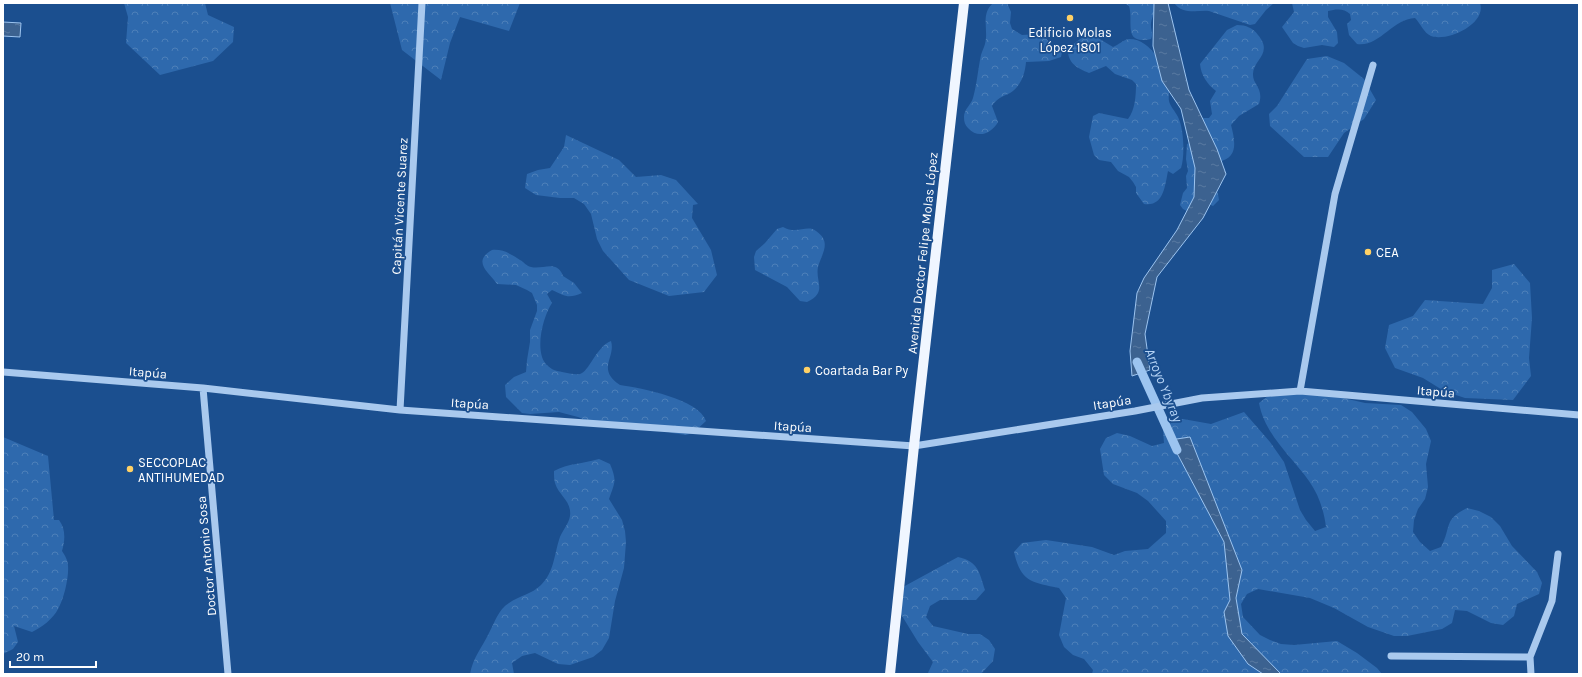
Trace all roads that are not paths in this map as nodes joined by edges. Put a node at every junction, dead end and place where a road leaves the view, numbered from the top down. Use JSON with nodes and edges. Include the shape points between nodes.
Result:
{"nodes":[{"id":1,"x":422,"y":3,"type":"edge"},
{"id":2,"x":964,"y":3,"type":"edge"},
{"id":3,"x":1373,"y":64,"type":"dead end"},
{"id":4,"x":3,"y":372,"type":"edge"},
{"id":5,"x":203,"y":388,"type":"junction"},
{"id":6,"x":1300,"y":391,"type":"junction"},
{"id":7,"x":400,"y":410,"type":"junction"},
{"id":8,"x":1579,"y":415,"type":"edge"},
{"id":9,"x":914,"y":446,"type":"junction"},
{"id":10,"x":1558,"y":554,"type":"dead end"},
{"id":11,"x":1391,"y":656,"type":"dead end"},
{"id":12,"x":1530,"y":657,"type":"junction"},
{"id":13,"x":228,"y":674,"type":"edge"},
{"id":14,"x":890,"y":674,"type":"edge"},
{"id":15,"x":1531,"y":674,"type":"edge"}],
"edges":[{"from":1,"to":7,"type":"street","name":"Capitán Vicente Suarez"},
{"from":2,"to":9,"type":"main road","name":"Avenida Doctor Felipe Molas López"},
{"from":3,"to":6,"type":"street","via":[[1335,194]]},
{"from":4,"to":5,"type":"street","name":"Itapúa"},
{"from":5,"to":7,"type":"street","name":"Itapúa"},
{"from":5,"to":13,"type":"street","name":"Doctor Antonio Sosa"},
{"from":6,"to":8,"type":"street","name":"Itapúa"},
{"from":6,"to":9,"type":"street","name":"Itapúa","via":[[1202,398]]},
{"from":7,"to":9,"type":"street","name":"Itapúa"},
{"from":9,"to":14,"type":"main road","name":"Avenida Doctor Felipe Molas López"},
{"from":10,"to":12,"type":"street","via":[[1552,601]]},
{"from":11,"to":12,"type":"street"},
{"from":12,"to":15,"type":"street"}]}
